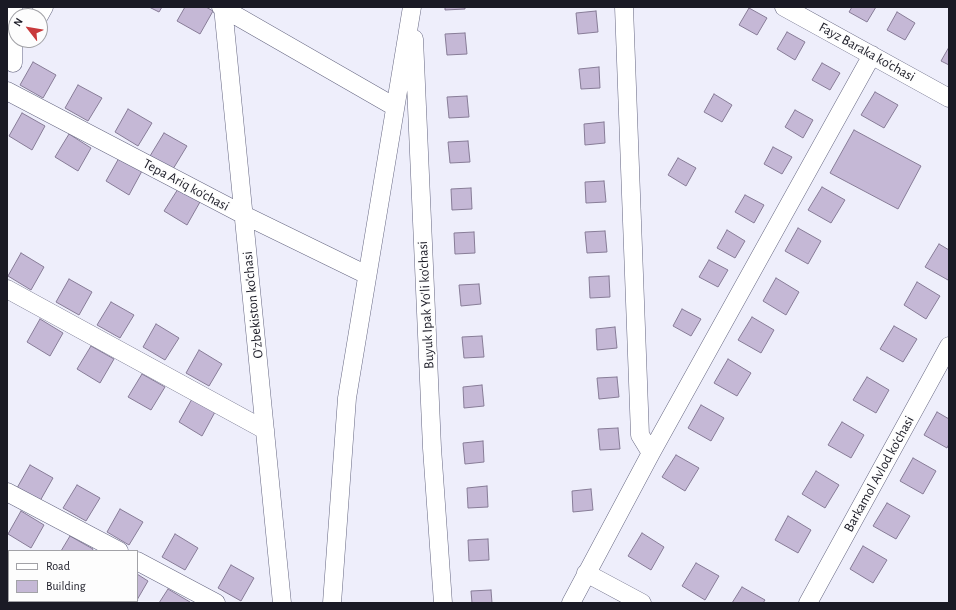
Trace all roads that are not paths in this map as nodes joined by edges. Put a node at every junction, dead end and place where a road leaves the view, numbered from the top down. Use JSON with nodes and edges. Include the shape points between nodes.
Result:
{"nodes":[{"id":1,"x":13,"y":7,"type":"edge"},
{"id":2,"x":412,"y":7,"type":"edge"},
{"id":3,"x":624,"y":7,"type":"edge"},
{"id":4,"x":784,"y":7,"type":"edge"},
{"id":5,"x":223,"y":8,"type":"edge"},
{"id":6,"x":21,"y":48,"type":"edge"},
{"id":7,"x":872,"y":55,"type":"junction"},
{"id":8,"x":10,"y":68,"type":"edge"},
{"id":9,"x":7,"y":91,"type":"edge"},
{"id":10,"x":949,"y":98,"type":"edge"},
{"id":11,"x":395,"y":107,"type":"junction"},
{"id":12,"x":244,"y":215,"type":"junction"},
{"id":13,"x":367,"y":275,"type":"junction"},
{"id":14,"x":7,"y":289,"type":"edge"},
{"id":15,"x":949,"y":346,"type":"edge"},
{"id":16,"x":265,"y":430,"type":"junction"},
{"id":17,"x":651,"y":453,"type":"junction"},
{"id":18,"x":7,"y":492,"type":"edge"},
{"id":19,"x":117,"y":550,"type":"edge"},
{"id":20,"x":138,"y":562,"type":"edge"},
{"id":21,"x":586,"y":573,"type":"junction"},
{"id":22,"x":216,"y":603,"type":"edge"},
{"id":23,"x":282,"y":603,"type":"edge"},
{"id":24,"x":332,"y":603,"type":"edge"},
{"id":25,"x":443,"y":603,"type":"edge"},
{"id":26,"x":571,"y":603,"type":"edge"},
{"id":27,"x":642,"y":603,"type":"edge"},
{"id":28,"x":808,"y":603,"type":"edge"}],
"edges":[{"from":1,"to":8,"type":"street"},
{"from":2,"to":11,"type":"street"},
{"from":2,"to":25,"type":"street","name":"Buyuk Ipak Yo'li ko'chasi","via":[[432,448]]},
{"from":3,"to":17,"type":"street","via":[[640,435]]},
{"from":4,"to":7,"type":"street","name":"Fayz Baraka ko'chasi"},
{"from":5,"to":11,"type":"street"},
{"from":5,"to":12,"type":"street","name":"O'zbekiston ko'chasi"},
{"from":6,"to":8,"type":"street"},
{"from":7,"to":10,"type":"street","name":"Fayz Baraka ko'chasi"},
{"from":7,"to":17,"type":"street"},
{"from":9,"to":12,"type":"street","name":"Tepa Ariq ko'chasi"},
{"from":11,"to":13,"type":"street"},
{"from":12,"to":13,"type":"street","name":"Tepa Ariq ko'chasi"},
{"from":12,"to":16,"type":"street","name":"O'zbekiston ko'chasi"},
{"from":13,"to":24,"type":"street","via":[[347,398]]},
{"from":14,"to":16,"type":"street"},
{"from":15,"to":28,"type":"street","name":"Barkamol Avlod ko'chasi"},
{"from":16,"to":23,"type":"street","name":"O'zbekiston ko'chasi"},
{"from":17,"to":21,"type":"street"},
{"from":18,"to":19,"type":"street"},
{"from":20,"to":22,"type":"street"},
{"from":21,"to":26,"type":"street"},
{"from":21,"to":27,"type":"street"}]}
